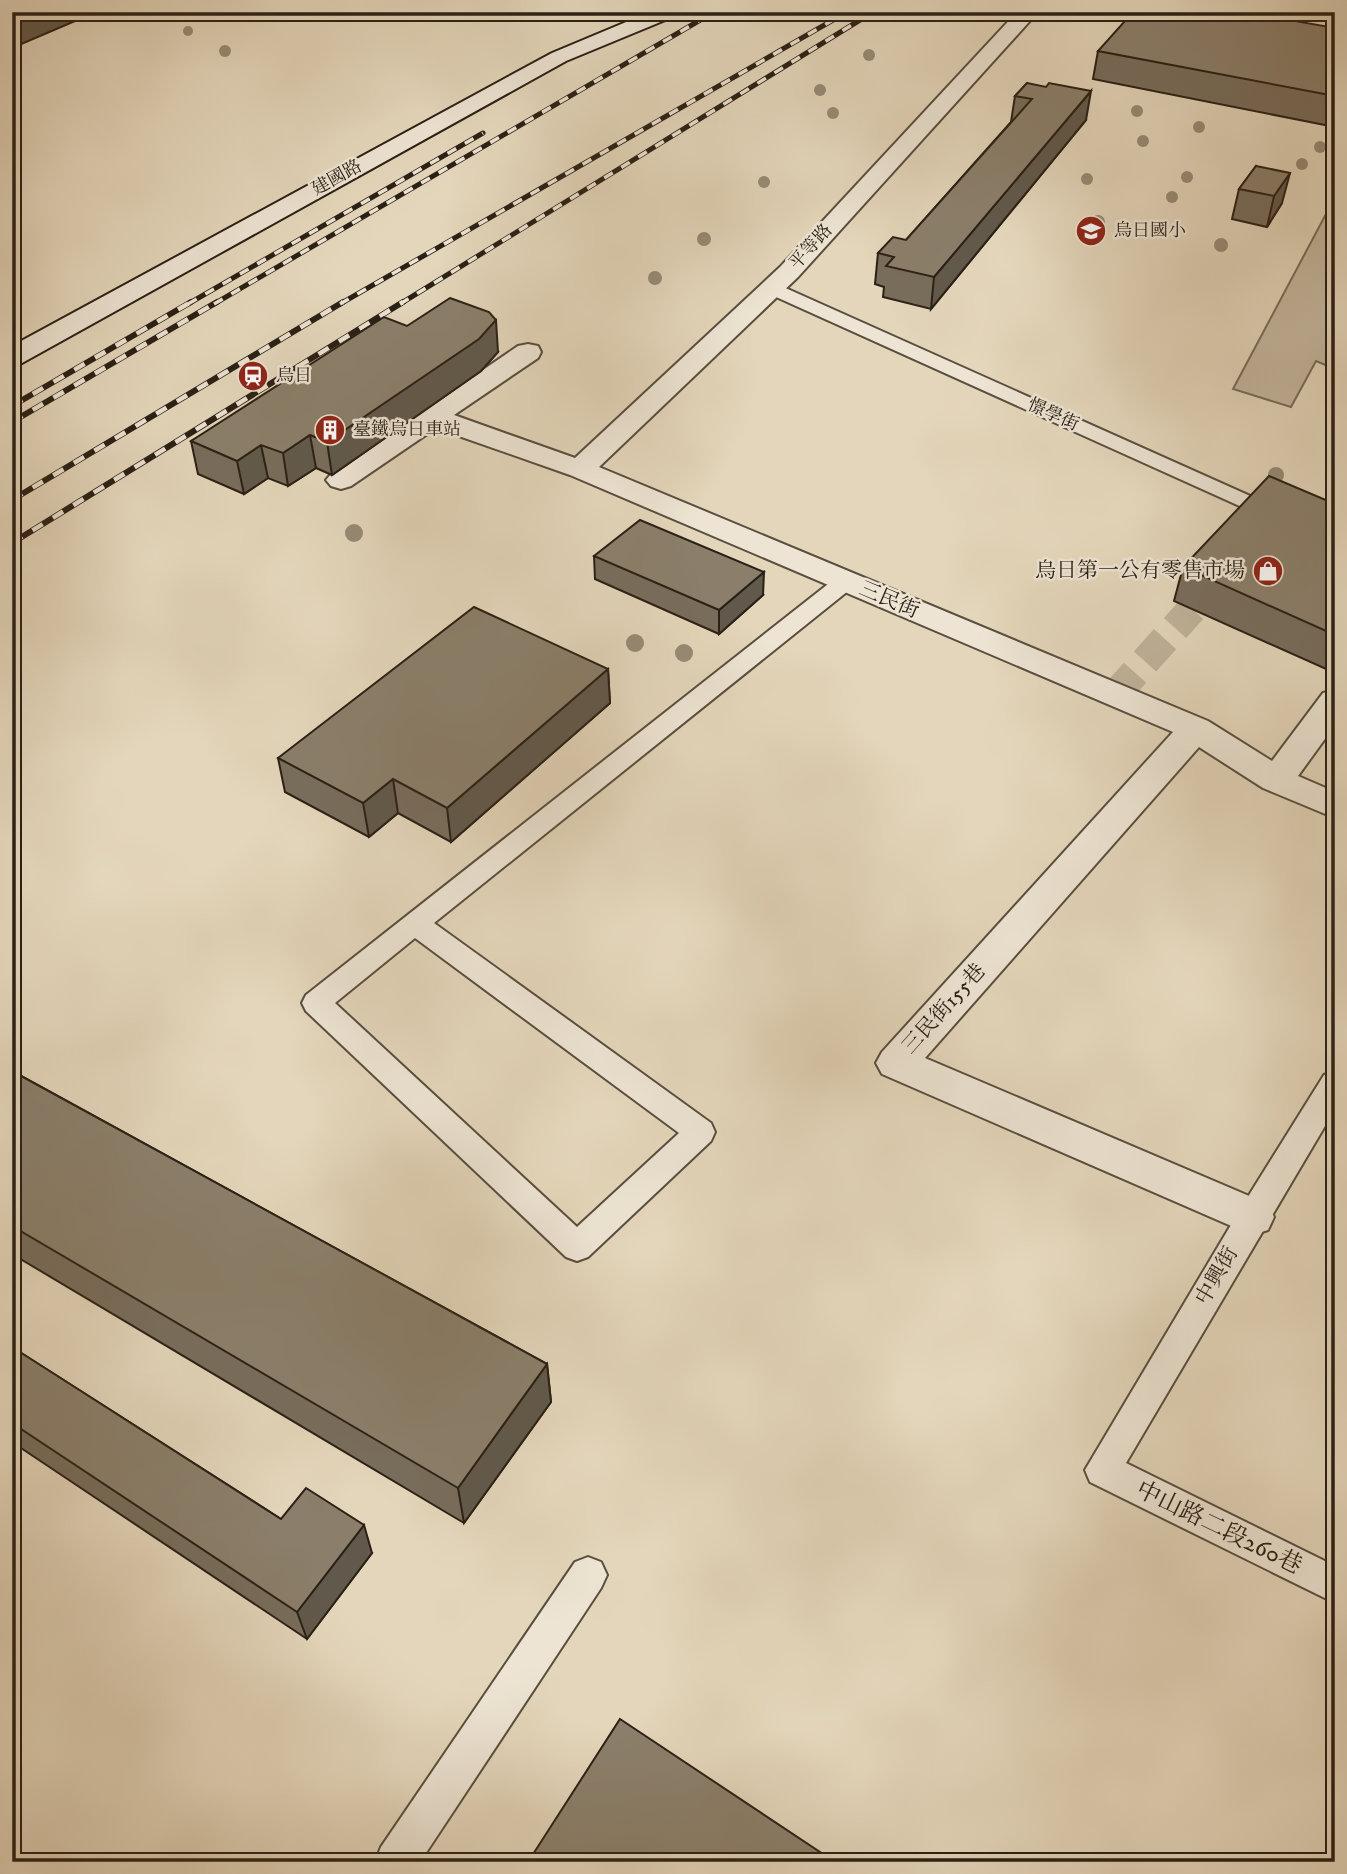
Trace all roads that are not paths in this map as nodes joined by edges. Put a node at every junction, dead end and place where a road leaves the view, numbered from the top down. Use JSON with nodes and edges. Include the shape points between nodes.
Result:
{"nodes":[{"id":1,"x":668,"y":12,"type":"edge"},
{"id":2,"x":1028,"y":12,"type":"edge"},
{"id":3,"x":562,"y":31,"type":"dead end"},
{"id":4,"x":452,"y":90,"type":"dead end"},
{"id":5,"x":772,"y":288,"type":"junction"},
{"id":6,"x":528,"y":352,"type":"dead end"},
{"id":7,"x":12,"y":357,"type":"edge"},
{"id":8,"x":432,"y":417,"type":"junction"},
{"id":9,"x":580,"y":469,"type":"junction"},
{"id":10,"x":341,"y":480,"type":"dead end"},
{"id":11,"x":1335,"y":542,"type":"edge"},
{"id":12,"x":845,"y":582,"type":"junction"},
{"id":13,"x":1335,"y":701,"type":"edge"},
{"id":14,"x":1196,"y":729,"type":"junction"},
{"id":15,"x":1276,"y":780,"type":"junction"},
{"id":16,"x":1335,"y":806,"type":"edge"},
{"id":17,"x":415,"y":923,"type":"junction"},
{"id":18,"x":1335,"y":1083,"type":"edge"},
{"id":19,"x":1252,"y":1217,"type":"junction"},
{"id":20,"x":1103,"y":1470,"type":"joint"},
{"id":21,"x":589,"y":1575,"type":"dead end"},
{"id":22,"x":1335,"y":1585,"type":"edge"},
{"id":23,"x":396,"y":1862,"type":"edge"}],
"edges":[{"from":1,"to":7,"type":"street","name":"建國路","via":[[548,62]]},
{"from":2,"to":5,"type":"street","name":"平等路"},
{"from":3,"to":4,"type":"street"},
{"from":5,"to":9,"type":"street","name":"平等路"},
{"from":5,"to":11,"type":"lane","name":"憬學街","via":[[1250,519]]},
{"from":6,"to":8,"type":"street"},
{"from":8,"to":9,"type":"street","name":"三民街"},
{"from":8,"to":10,"type":"street"},
{"from":9,"to":12,"type":"street","name":"三民街"},
{"from":12,"to":14,"type":"street","name":"三民街"},
{"from":12,"to":17,"type":"lane"},
{"from":13,"to":15,"type":"street"},
{"from":14,"to":15,"type":"street","name":"三民街"},
{"from":14,"to":19,"type":"street","name":"三民街155巷","via":[[896,1063]]},
{"from":15,"to":16,"type":"street","name":"三民街"},
{"from":17,"to":17,"type":"lane","via":[[316,1003],[577,1247],[700,1132]]},
{"from":18,"to":19,"type":"lane","name":"中興街"},
{"from":19,"to":20,"type":"lane","name":"中興街"},
{"from":20,"to":22,"type":"lane","name":"中山路二段260巷"},
{"from":21,"to":23,"type":"lane"}]}
